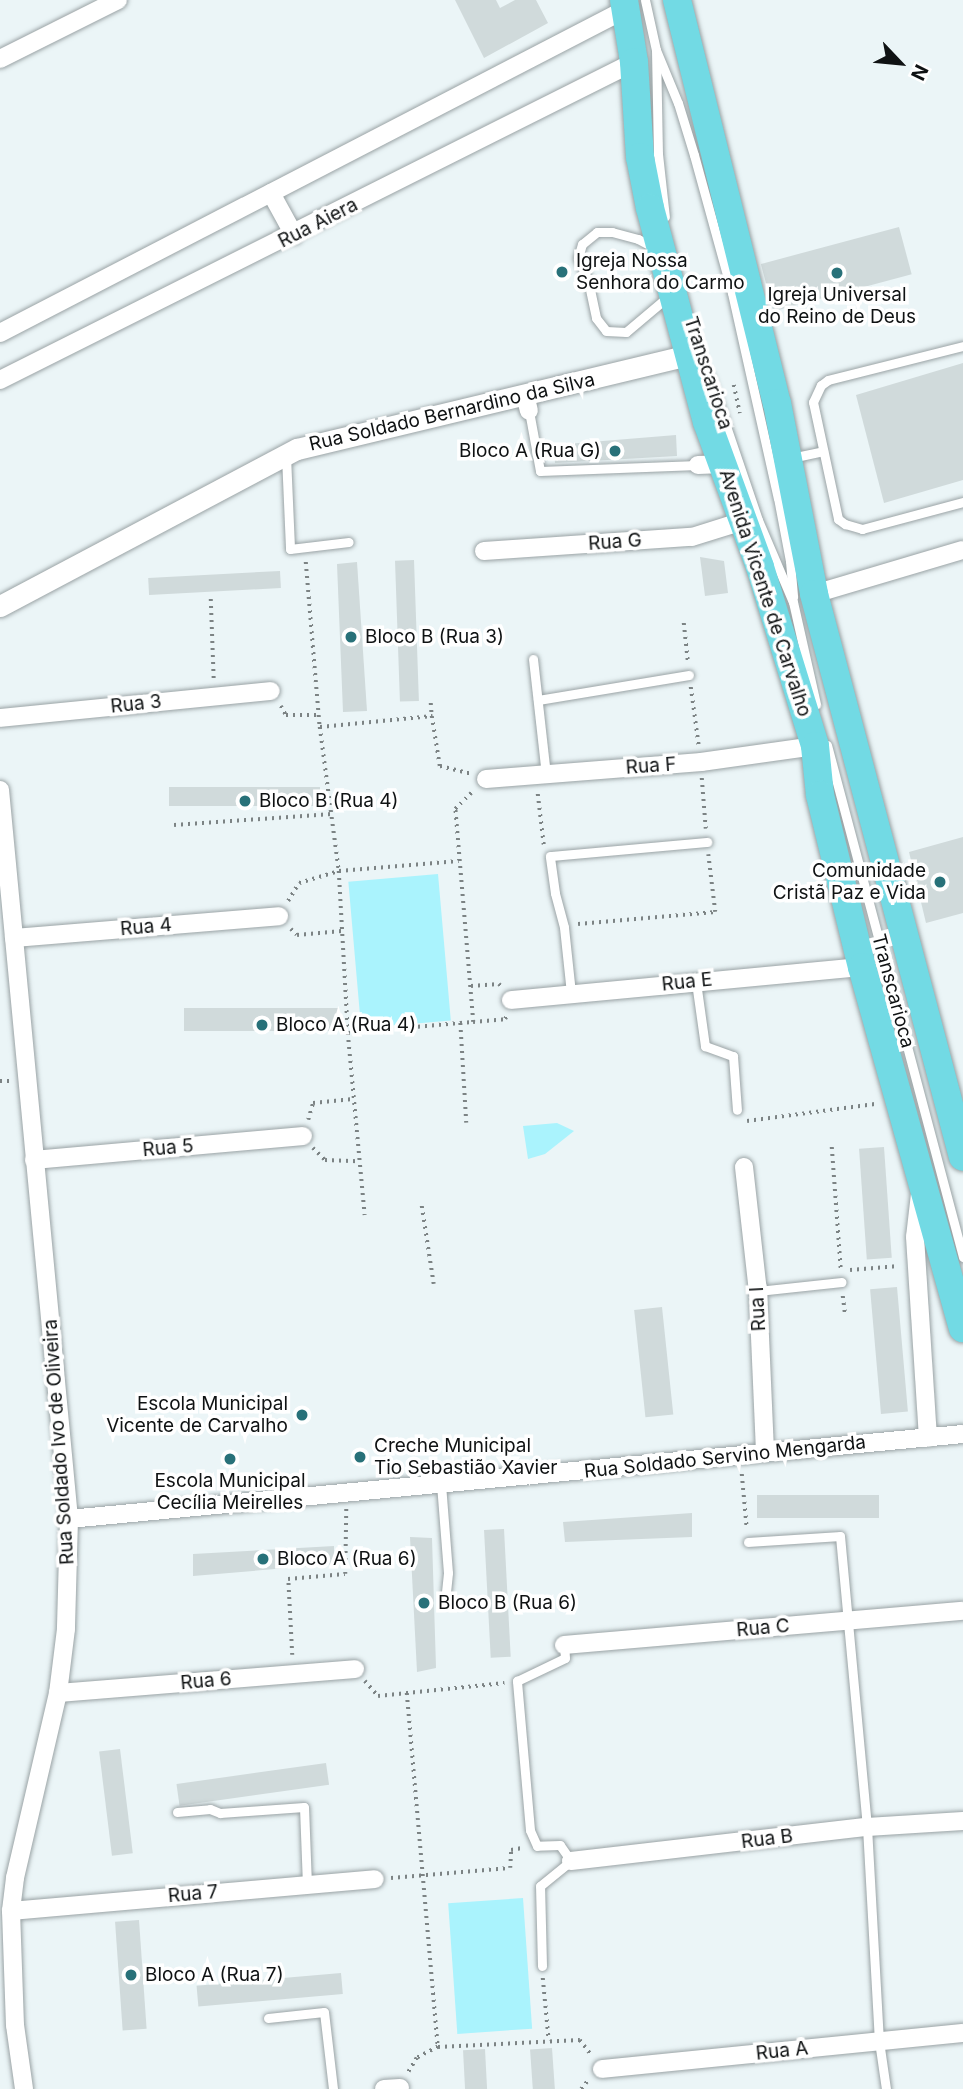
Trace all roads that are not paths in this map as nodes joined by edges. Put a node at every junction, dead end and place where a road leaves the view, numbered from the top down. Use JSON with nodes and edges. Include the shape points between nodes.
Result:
{"nodes":[{"id":1,"x":118,"y":0,"type":"edge"},
{"id":2,"x":677,"y":0,"type":"edge"},
{"id":3,"x":632,"y":3,"type":"edge"},
{"id":4,"x":645,"y":56,"type":"junction"},
{"id":5,"x":0,"y":59,"type":"edge"},
{"id":6,"x":271,"y":193,"type":"junction"},
{"id":7,"x":294,"y":235,"type":"junction"},
{"id":8,"x":661,"y":251,"type":"junction"},
{"id":9,"x":672,"y":294,"type":"junction"},
{"id":10,"x":0,"y":333,"type":"edge"},
{"id":11,"x":963,"y":346,"type":"edge"},
{"id":12,"x":696,"y":351,"type":"junction"},
{"id":13,"x":0,"y":380,"type":"edge"},
{"id":14,"x":527,"y":403,"type":"junction"},
{"id":15,"x":823,"y":451,"type":"junction"},
{"id":16,"x":286,"y":453,"type":"junction"},
{"id":17,"x":788,"y":459,"type":"junction"},
{"id":18,"x":710,"y":465,"type":"junction"},
{"id":19,"x":963,"y":502,"type":"edge"},
{"id":20,"x":743,"y":521,"type":"junction"},
{"id":21,"x":349,"y":542,"type":"dead end"},
{"id":22,"x":963,"y":550,"type":"edge"},
{"id":23,"x":484,"y":551,"type":"dead end"},
{"id":24,"x":803,"y":598,"type":"junction"},
{"id":25,"x":0,"y":606,"type":"edge"},
{"id":26,"x":533,"y":659,"type":"dead end"},
{"id":27,"x":689,"y":675,"type":"dead end"},
{"id":28,"x":271,"y":691,"type":"road end"},
{"id":29,"x":538,"y":700,"type":"junction"},
{"id":30,"x":818,"y":709,"type":"dead end"},
{"id":31,"x":0,"y":718,"type":"edge"},
{"id":32,"x":820,"y":741,"type":"junction"},
{"id":33,"x":541,"y":774,"type":"junction"},
{"id":34,"x":486,"y":779,"type":"road end"},
{"id":35,"x":0,"y":790,"type":"edge"},
{"id":36,"x":707,"y":842,"type":"dead end"},
{"id":37,"x":279,"y":916,"type":"road end"},
{"id":38,"x":14,"y":938,"type":"junction"},
{"id":39,"x":862,"y":967,"type":"junction"},
{"id":40,"x":696,"y":981,"type":"junction"},
{"id":41,"x":571,"y":993,"type":"junction"},
{"id":42,"x":512,"y":1000,"type":"dead end"},
{"id":43,"x":737,"y":1110,"type":"dead end"},
{"id":44,"x":303,"y":1136,"type":"road end"},
{"id":45,"x":963,"y":1154,"type":"edge"},
{"id":46,"x":34,"y":1160,"type":"junction"},
{"id":47,"x":744,"y":1167,"type":"dead end"},
{"id":48,"x":922,"y":1184,"type":"junction"},
{"id":49,"x":963,"y":1257,"type":"edge"},
{"id":50,"x":842,"y":1282,"type":"road end"},
{"id":51,"x":758,"y":1291,"type":"junction"},
{"id":52,"x":963,"y":1328,"type":"edge"},
{"id":53,"x":963,"y":1434,"type":"edge"},
{"id":54,"x":928,"y":1438,"type":"junction"},
{"id":55,"x":765,"y":1452,"type":"junction"},
{"id":56,"x":441,"y":1484,"type":"junction"},
{"id":57,"x":69,"y":1519,"type":"junction"},
{"id":58,"x":748,"y":1542,"type":"road end"},
{"id":59,"x":445,"y":1602,"type":"dead end"},
{"id":60,"x":963,"y":1611,"type":"edge"},
{"id":61,"x":850,"y":1621,"type":"junction"},
{"id":62,"x":564,"y":1645,"type":"joint"},
{"id":63,"x":355,"y":1669,"type":"road end"},
{"id":64,"x":58,"y":1693,"type":"junction"},
{"id":65,"x":177,"y":1812,"type":"dead end"},
{"id":66,"x":963,"y":1821,"type":"edge"},
{"id":67,"x":867,"y":1827,"type":"junction"},
{"id":68,"x":571,"y":1861,"type":"junction"},
{"id":69,"x":375,"y":1879,"type":"road end"},
{"id":70,"x":307,"y":1884,"type":"junction"},
{"id":71,"x":11,"y":1911,"type":"junction"},
{"id":72,"x":542,"y":1966,"type":"road end"},
{"id":73,"x":268,"y":2018,"type":"dead end"},
{"id":74,"x":7,"y":2026,"type":"edge"},
{"id":75,"x":963,"y":2033,"type":"edge"},
{"id":76,"x":879,"y":2041,"type":"junction"},
{"id":77,"x":602,"y":2069,"type":"road end"},
{"id":78,"x":24,"y":2089,"type":"edge"},
{"id":79,"x":333,"y":2089,"type":"edge"},
{"id":80,"x":886,"y":2089,"type":"edge"}],
"edges":[{"from":1,"to":5,"type":"street"},
{"from":2,"to":17,"type":"main road","name":"Avenida Vicente de Carvalho"},
{"from":3,"to":4,"type":"main road","name":"Avenida Vicente de Carvalho"},
{"from":3,"to":6,"type":"street"},
{"from":4,"to":7,"type":"street","name":"Rua Aiera"},
{"from":4,"to":8,"type":"main road","name":"Avenida Vicente de Carvalho","via":[[640,157]]},
{"from":4,"to":12,"type":"lane","name":"Transcarioca","via":[[666,223]]},
{"from":4,"to":24,"type":"lane","name":"Transcarioca","via":[[690,142],[732,293],[790,561]]},
{"from":6,"to":7,"type":"street"},
{"from":6,"to":10,"type":"street"},
{"from":7,"to":13,"type":"street","name":"Rua Aiera"},
{"from":8,"to":9,"type":"main road","name":"Avenida Vicente de Carvalho"},
{"from":8,"to":9,"type":"lane","via":[[624,234],[597,232],[578,254],[596,318],[606,331],[626,332]]},
{"from":9,"to":12,"type":"main road","name":"Avenida Vicente de Carvalho"},
{"from":11,"to":15,"type":"lane","via":[[821,385],[813,402]]},
{"from":12,"to":14,"type":"street","name":"Rua Soldado Bernardino da Silva"},
{"from":12,"to":18,"type":"main road","name":"Avenida Vicente de Carvalho"},
{"from":12,"to":24,"type":"lane","name":"Transcarioca","via":[[758,520]]},
{"from":14,"to":16,"type":"street","name":"Rua Soldado Bernardino da Silva","via":[[345,435]]},
{"from":14,"to":18,"type":"lane","via":[[540,471]]},
{"from":15,"to":17,"type":"lane"},
{"from":15,"to":19,"type":"lane","via":[[838,519],[853,528]]},
{"from":16,"to":21,"type":"lane","via":[[290,549]]},
{"from":16,"to":25,"type":"street","name":"Rua Soldado Bernardino da Silva"},
{"from":17,"to":24,"type":"main road","name":"Avenida Vicente de Carvalho"},
{"from":18,"to":20,"type":"main road","name":"Avenida Vicente de Carvalho"},
{"from":20,"to":23,"type":"street","name":"Rua G","via":[[691,537]]},
{"from":20,"to":32,"type":"main road","name":"Avenida Vicente de Carvalho"},
{"from":22,"to":24,"type":"street"},
{"from":24,"to":30,"type":"lane","name":"Transcarioca"},
{"from":24,"to":45,"type":"main road","name":"Avenida Vicente de Carvalho"},
{"from":26,"to":29,"type":"lane"},
{"from":27,"to":29,"type":"lane"},
{"from":28,"to":31,"type":"street","name":"Rua 3"},
{"from":29,"to":33,"type":"lane"},
{"from":32,"to":33,"type":"street","name":"Rua F","via":[[701,762]]},
{"from":32,"to":39,"type":"main road","name":"Avenida Vicente de Carvalho","via":[[820,795]]},
{"from":32,"to":49,"type":"lane","name":"Transcarioca"},
{"from":33,"to":34,"type":"street","name":"Rua F"},
{"from":35,"to":38,"type":"street","name":"Rua Soldado Ivo de Oliveira"},
{"from":36,"to":41,"type":"lane","via":[[550,856]]},
{"from":37,"to":38,"type":"street","name":"Rua 4"},
{"from":38,"to":46,"type":"street","name":"Rua Soldado Ivo de Oliveira"},
{"from":39,"to":40,"type":"street","name":"Rua E"},
{"from":39,"to":48,"type":"main road","name":"Avenida Vicente de Carvalho"},
{"from":40,"to":41,"type":"street","name":"Rua E"},
{"from":40,"to":43,"type":"lane","via":[[705,1046],[733,1056]]},
{"from":41,"to":42,"type":"street","name":"Rua E"},
{"from":44,"to":46,"type":"street","name":"Rua 5"},
{"from":46,"to":57,"type":"street","name":"Rua Soldado Ivo de Oliveira"},
{"from":47,"to":51,"type":"street","name":"Rua I"},
{"from":48,"to":52,"type":"main road","name":"Avenida Vicente de Carvalho"},
{"from":48,"to":54,"type":"street","name":"Avenida Vicente de Carvalho","via":[[915,1237]]},
{"from":50,"to":51,"type":"lane"},
{"from":51,"to":55,"type":"street","name":"Rua I"},
{"from":53,"to":54,"type":"street","name":"Rua Soldado Servino Mengarda"},
{"from":54,"to":55,"type":"street","name":"Rua Soldado Servino Mengarda"},
{"from":55,"to":56,"type":"street","name":"Rua Soldado Servino Mengarda"},
{"from":56,"to":57,"type":"street","name":"Rua Soldado Servino Mengarda"},
{"from":56,"to":59,"type":"lane","via":[[448,1573]]},
{"from":57,"to":64,"type":"street","name":"Rua Soldado Ivo de Oliveira","via":[[66,1629]]},
{"from":58,"to":61,"type":"lane","via":[[840,1536]]},
{"from":60,"to":61,"type":"street","name":"Rua C"},
{"from":61,"to":62,"type":"street","name":"Rua C"},
{"from":61,"to":67,"type":"lane"},
{"from":62,"to":68,"type":"lane","via":[[565,1658],[517,1681],[530,1830],[537,1846],[560,1845]]},
{"from":63,"to":64,"type":"street","name":"Rua 6"},
{"from":64,"to":71,"type":"street","name":"Rua Soldado Ivo de Oliveira"},
{"from":65,"to":70,"type":"lane","via":[[304,1807]]},
{"from":66,"to":67,"type":"street","name":"Rua B"},
{"from":67,"to":68,"type":"street","name":"Rua B"},
{"from":67,"to":76,"type":"lane"},
{"from":68,"to":72,"type":"lane","via":[[540,1886]]},
{"from":69,"to":70,"type":"street","name":"Rua 7"},
{"from":70,"to":71,"type":"street","name":"Rua 7"},
{"from":71,"to":74,"type":"street","name":"Rua Soldado Ivo de Oliveira"},
{"from":73,"to":79,"type":"lane","via":[[324,2012]]},
{"from":74,"to":78,"type":"street","name":"Rua Soldado Ivo de Oliveira"},
{"from":75,"to":76,"type":"street","name":"Rua A"},
{"from":76,"to":77,"type":"street","name":"Rua A"},
{"from":76,"to":80,"type":"lane"}]}
